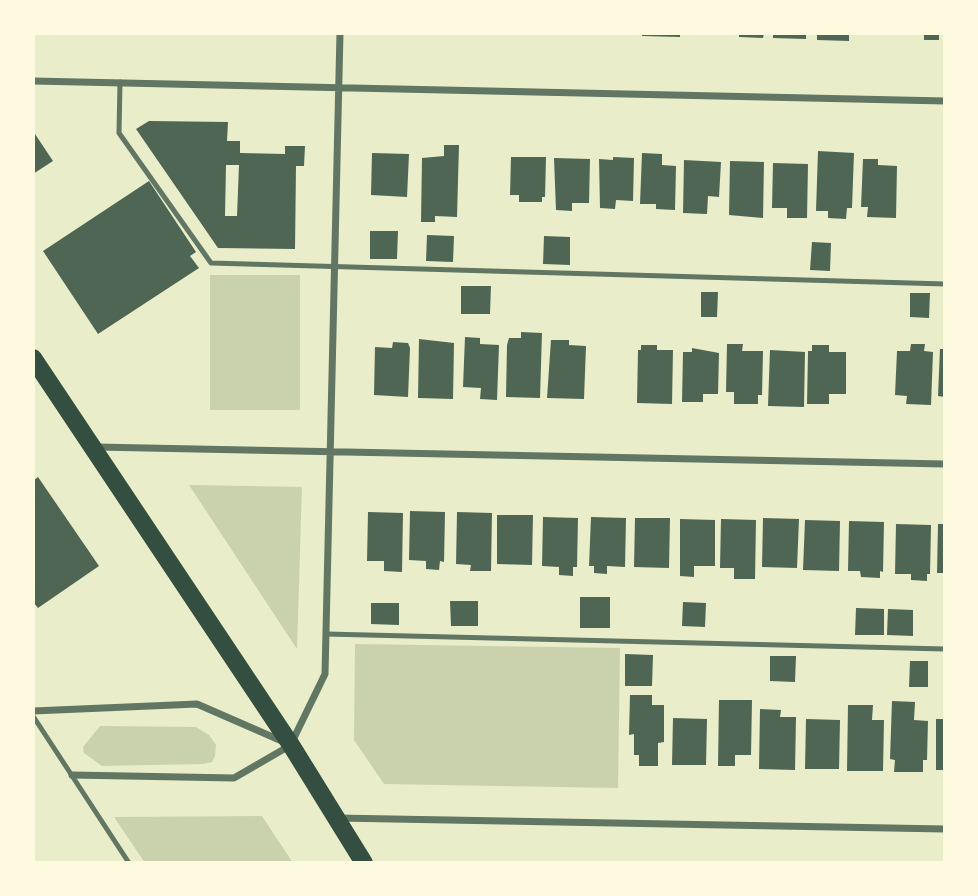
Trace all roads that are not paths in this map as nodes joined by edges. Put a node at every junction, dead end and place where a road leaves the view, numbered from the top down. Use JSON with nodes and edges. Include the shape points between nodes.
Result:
{"nodes":[{"id":1,"x":340,"y":33,"type":"edge"},
{"id":2,"x":33,"y":81,"type":"edge"},
{"id":3,"x":120,"y":82,"type":"junction"},
{"id":4,"x":338,"y":87,"type":"junction"},
{"id":5,"x":945,"y":101,"type":"edge"},
{"id":6,"x":334,"y":268,"type":"junction"},
{"id":7,"x":945,"y":284,"type":"edge"},
{"id":8,"x":33,"y":358,"type":"edge"},
{"id":9,"x":92,"y":447,"type":"junction"},
{"id":10,"x":330,"y":452,"type":"junction"},
{"id":11,"x":945,"y":464,"type":"edge"},
{"id":12,"x":326,"y":634,"type":"junction"},
{"id":13,"x":945,"y":649,"type":"edge"},
{"id":14,"x":33,"y":714,"type":"edge"},
{"id":15,"x":291,"y":745,"type":"junction"},
{"id":16,"x":72,"y":775,"type":"junction"},
{"id":17,"x":336,"y":818,"type":"junction"},
{"id":18,"x":945,"y":829,"type":"edge"},
{"id":19,"x":129,"y":863,"type":"edge"},
{"id":20,"x":364,"y":863,"type":"edge"}],
"edges":[{"from":1,"to":4,"type":"street"},
{"from":2,"to":3,"type":"street"},
{"from":3,"to":4,"type":"street"},
{"from":3,"to":6,"type":"lane","via":[[118,133],[211,263]]},
{"from":4,"to":5,"type":"street"},
{"from":4,"to":6,"type":"street"},
{"from":6,"to":7,"type":"lane"},
{"from":6,"to":10,"type":"street"},
{"from":8,"to":9,"type":"main road"},
{"from":9,"to":10,"type":"street"},
{"from":9,"to":15,"type":"main road"},
{"from":10,"to":11,"type":"street"},
{"from":10,"to":12,"type":"street"},
{"from":12,"to":13,"type":"lane"},
{"from":12,"to":15,"type":"street","via":[[325,674]]},
{"from":14,"to":15,"type":"street","via":[[197,705]]},
{"from":14,"to":16,"type":"lane"},
{"from":15,"to":16,"type":"street","via":[[234,778]]},
{"from":15,"to":17,"type":"main road"},
{"from":16,"to":19,"type":"lane"},
{"from":17,"to":18,"type":"street"},
{"from":17,"to":20,"type":"main road"}]}
